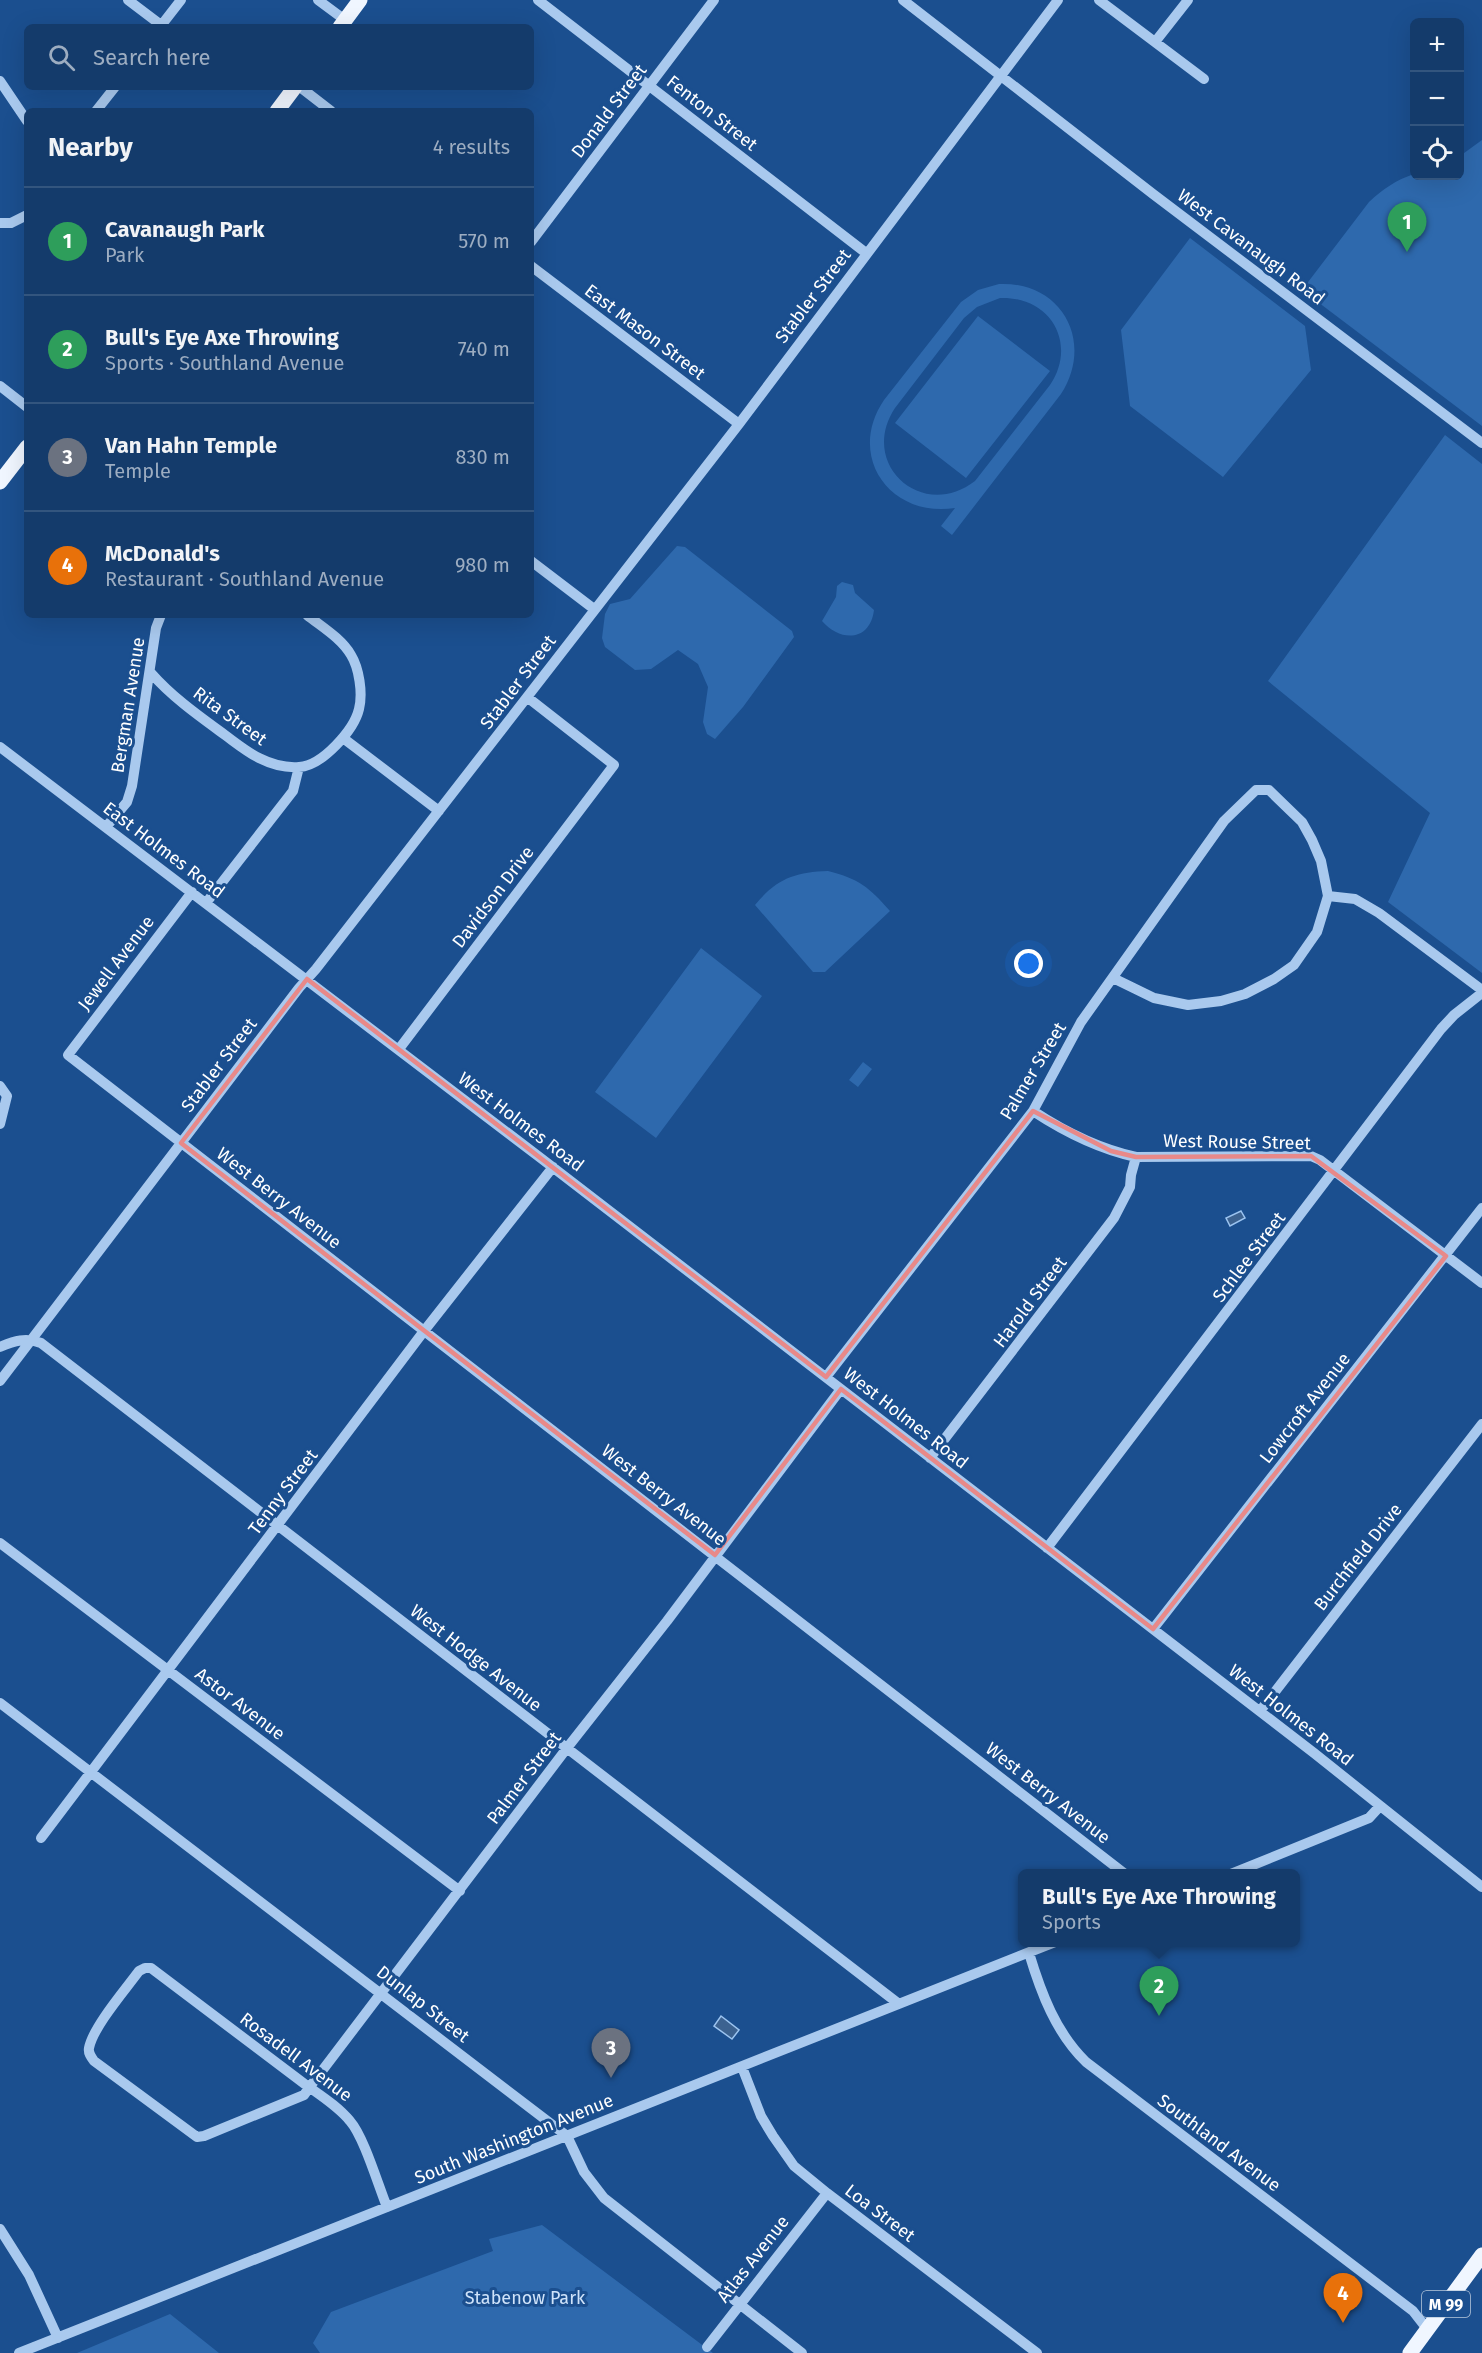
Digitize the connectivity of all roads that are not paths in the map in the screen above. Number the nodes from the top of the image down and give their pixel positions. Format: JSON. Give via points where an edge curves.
{"nodes":[{"id":1,"x":128,"y":0,"type":"edge"},
{"id":2,"x":181,"y":0,"type":"edge"},
{"id":3,"x":318,"y":0,"type":"edge"},
{"id":4,"x":360,"y":0,"type":"edge"},
{"id":5,"x":538,"y":0,"type":"edge"},
{"id":6,"x":714,"y":0,"type":"edge"},
{"id":7,"x":903,"y":0,"type":"edge"},
{"id":8,"x":1058,"y":0,"type":"edge"},
{"id":9,"x":1100,"y":0,"type":"edge"},
{"id":10,"x":1188,"y":0,"type":"edge"},
{"id":11,"x":158,"y":24,"type":"edge"},
{"id":12,"x":163,"y":24,"type":"edge"},
{"id":13,"x":342,"y":24,"type":"edge"},
{"id":14,"x":1155,"y":42,"type":"junction"},
{"id":15,"x":1000,"y":77,"type":"junction"},
{"id":16,"x":1204,"y":79,"type":"dead end"},
{"id":17,"x":0,"y":81,"type":"edge"},
{"id":18,"x":650,"y":85,"type":"junction"},
{"id":19,"x":113,"y":90,"type":"edge"},
{"id":20,"x":293,"y":90,"type":"edge"},
{"id":21,"x":304,"y":90,"type":"edge"},
{"id":22,"x":98,"y":108,"type":"edge"},
{"id":23,"x":279,"y":108,"type":"edge"},
{"id":24,"x":327,"y":108,"type":"edge"},
{"id":25,"x":24,"y":117,"type":"edge"},
{"id":26,"x":24,"y":216,"type":"edge"},
{"id":27,"x":0,"y":224,"type":"edge"},
{"id":28,"x":534,"y":238,"type":"edge"},
{"id":29,"x":866,"y":253,"type":"junction"},
{"id":30,"x":534,"y":268,"type":"edge"},
{"id":31,"x":0,"y":386,"type":"edge"},
{"id":32,"x":24,"y":405,"type":"edge"},
{"id":33,"x":739,"y":424,"type":"junction"},
{"id":34,"x":1482,"y":443,"type":"edge"},
{"id":35,"x":24,"y":451,"type":"edge"},
{"id":36,"x":0,"y":482,"type":"edge"},
{"id":37,"x":534,"y":563,"type":"edge"},
{"id":38,"x":594,"y":609,"type":"junction"},
{"id":39,"x":160,"y":618,"type":"edge"},
{"id":40,"x":311,"y":618,"type":"edge"},
{"id":41,"x":151,"y":673,"type":"junction"},
{"id":42,"x":527,"y":697,"type":"junction"},
{"id":43,"x":343,"y":738,"type":"junction"},
{"id":44,"x":0,"y":747,"type":"edge"},
{"id":45,"x":299,"y":767,"type":"junction"},
{"id":46,"x":439,"y":811,"type":"junction"},
{"id":47,"x":106,"y":827,"type":"junction"},
{"id":48,"x":192,"y":892,"type":"junction"},
{"id":49,"x":1329,"y":896,"type":"junction"},
{"id":50,"x":206,"y":903,"type":"junction"},
{"id":51,"x":1113,"y":978,"type":"junction"},
{"id":52,"x":307,"y":979,"type":"junction"},
{"id":53,"x":1482,"y":992,"type":"edge"},
{"id":54,"x":399,"y":1049,"type":"junction"},
{"id":55,"x":68,"y":1055,"type":"joint"},
{"id":56,"x":0,"y":1086,"type":"edge"},
{"id":57,"x":1033,"y":1111,"type":"junction"},
{"id":58,"x":0,"y":1124,"type":"edge"},
{"id":59,"x":181,"y":1143,"type":"junction"},
{"id":60,"x":1136,"y":1156,"type":"junction"},
{"id":61,"x":553,"y":1167,"type":"junction"},
{"id":62,"x":1335,"y":1171,"type":"junction"},
{"id":63,"x":1482,"y":1208,"type":"edge"},
{"id":64,"x":1446,"y":1256,"type":"junction"},
{"id":65,"x":1482,"y":1283,"type":"edge"},
{"id":66,"x":424,"y":1331,"type":"junction"},
{"id":67,"x":32,"y":1339,"type":"junction"},
{"id":68,"x":0,"y":1347,"type":"edge"},
{"id":69,"x":826,"y":1377,"type":"junction"},
{"id":70,"x":0,"y":1381,"type":"edge"},
{"id":71,"x":840,"y":1389,"type":"junction"},
{"id":72,"x":1482,"y":1424,"type":"edge"},
{"id":73,"x":930,"y":1458,"type":"junction"},
{"id":74,"x":278,"y":1526,"type":"junction"},
{"id":75,"x":0,"y":1543,"type":"edge"},
{"id":76,"x":1047,"y":1548,"type":"junction"},
{"id":77,"x":715,"y":1555,"type":"junction"},
{"id":78,"x":1153,"y":1629,"type":"junction"},
{"id":79,"x":169,"y":1670,"type":"junction"},
{"id":80,"x":0,"y":1703,"type":"edge"},
{"id":81,"x":1260,"y":1711,"type":"junction"},
{"id":82,"x":567,"y":1748,"type":"junction"},
{"id":83,"x":91,"y":1772,"type":"junction"},
{"id":84,"x":1380,"y":1806,"type":"junction"},
{"id":85,"x":41,"y":1838,"type":"dead end"},
{"id":86,"x":1119,"y":1869,"type":"edge"},
{"id":87,"x":1243,"y":1869,"type":"edge"},
{"id":88,"x":1482,"y":1887,"type":"edge"},
{"id":89,"x":460,"y":1891,"type":"junction"},
{"id":90,"x":1043,"y":1947,"type":"edge"},
{"id":91,"x":1029,"y":1953,"type":"junction"},
{"id":92,"x":382,"y":1994,"type":"junction"},
{"id":93,"x":899,"y":2004,"type":"junction"},
{"id":94,"x":742,"y":2067,"type":"junction"},
{"id":95,"x":309,"y":2088,"type":"junction"},
{"id":96,"x":567,"y":2136,"type":"junction"},
{"id":97,"x":197,"y":2137,"type":"joint"},
{"id":98,"x":827,"y":2193,"type":"junction"},
{"id":99,"x":387,"y":2207,"type":"junction"},
{"id":100,"x":0,"y":2229,"type":"edge"},
{"id":101,"x":1482,"y":2255,"type":"edge"},
{"id":102,"x":738,"y":2304,"type":"junction"},
{"id":103,"x":1427,"y":2329,"type":"junction"},
{"id":104,"x":58,"y":2338,"type":"junction"},
{"id":105,"x":707,"y":2347,"type":"dead end"},
{"id":106,"x":19,"y":2353,"type":"edge"},
{"id":107,"x":802,"y":2353,"type":"edge"},
{"id":108,"x":1037,"y":2353,"type":"edge"},
{"id":109,"x":1410,"y":2353,"type":"edge"}],
"edges":[{"from":1,"to":11,"type":"street"},
{"from":2,"to":12,"type":"street"},
{"from":3,"to":13,"type":"street"},
{"from":4,"to":13,"type":"main road"},
{"from":5,"to":18,"type":"street","name":"Fenton Street"},
{"from":6,"to":18,"type":"street","name":"Donald Street"},
{"from":7,"to":15,"type":"street","name":"West Cavanaugh Road"},
{"from":8,"to":15,"type":"street","name":"Stabler Street"},
{"from":9,"to":14,"type":"street"},
{"from":10,"to":14,"type":"street"},
{"from":14,"to":16,"type":"street"},
{"from":15,"to":29,"type":"street","name":"Stabler Street"},
{"from":15,"to":34,"type":"street","name":"West Cavanaugh Road"},
{"from":17,"to":25,"type":"street"},
{"from":18,"to":28,"type":"street","name":"Donald Street"},
{"from":18,"to":29,"type":"street","name":"Fenton Street"},
{"from":19,"to":22,"type":"street"},
{"from":20,"to":23,"type":"main road"},
{"from":21,"to":24,"type":"street"},
{"from":26,"to":27,"type":"street"},
{"from":29,"to":33,"type":"street","name":"Stabler Street"},
{"from":30,"to":33,"type":"street","name":"East Mason Street"},
{"from":31,"to":32,"type":"street"},
{"from":33,"to":38,"type":"street","name":"Stabler Street"},
{"from":35,"to":36,"type":"main road"},
{"from":37,"to":38,"type":"street"},
{"from":38,"to":42,"type":"street","name":"Stabler Street"},
{"from":39,"to":41,"type":"street","name":"Bergman Avenue"},
{"from":40,"to":43,"type":"street","via":[[341,641],[352,656],[359,680],[359,709]]},
{"from":41,"to":45,"type":"street","name":"Rita Street","via":[[191,710],[258,758]]},
{"from":41,"to":47,"type":"street","name":"Bergman Avenue","via":[[132,786],[127,802]]},
{"from":42,"to":46,"type":"street","name":"Stabler Street"},
{"from":42,"to":54,"type":"street","name":"Davidson Drive","via":[[614,765]]},
{"from":43,"to":45,"type":"street","via":[[325,755]]},
{"from":43,"to":46,"type":"street"},
{"from":44,"to":47,"type":"street","name":"East Holmes Road"},
{"from":45,"to":50,"type":"street","via":[[292,791]]},
{"from":46,"to":52,"type":"street","name":"Stabler Street"},
{"from":47,"to":48,"type":"street","name":"East Holmes Road"},
{"from":48,"to":50,"type":"street","name":"East Holmes Road"},
{"from":48,"to":55,"type":"street","name":"Jewell Avenue"},
{"from":49,"to":51,"type":"street","via":[[1317,932],[1294,964],[1245,994],[1188,1005],[1154,998]]},
{"from":49,"to":51,"type":"street","name":"Palmer Street","via":[[1321,861],[1302,822],[1269,790],[1256,790],[1224,821]]},
{"from":49,"to":53,"type":"street","via":[[1355,899],[1379,913]]},
{"from":50,"to":52,"type":"street","name":"East Holmes Road"},
{"from":51,"to":57,"type":"street","name":"Palmer Street","via":[[1081,1022]]},
{"from":52,"to":54,"type":"street","name":"West Holmes Road"},
{"from":52,"to":59,"type":"street","name":"Stabler Street"},
{"from":53,"to":62,"type":"street","name":"Schlee Street","via":[[1441,1029]]},
{"from":54,"to":61,"type":"street","name":"West Holmes Road"},
{"from":55,"to":59,"type":"street","name":"West Berry Avenue"},
{"from":56,"to":58,"type":"street","via":[[7,1096]]},
{"from":57,"to":60,"type":"street","name":"West Rouse Street","via":[[1059,1128],[1111,1151]]},
{"from":57,"to":69,"type":"street","name":"Palmer Street"},
{"from":59,"to":66,"type":"street","name":"West Berry Avenue"},
{"from":59,"to":67,"type":"street","name":"Stabler Street"},
{"from":60,"to":62,"type":"street","name":"West Rouse Street","via":[[1311,1156]]},
{"from":60,"to":73,"type":"street","name":"Harold Street","via":[[1130,1187],[1114,1218]]},
{"from":61,"to":66,"type":"street","name":"Tenny Street"},
{"from":61,"to":69,"type":"street","name":"West Holmes Road"},
{"from":62,"to":64,"type":"street","name":"West Rouse Street"},
{"from":62,"to":76,"type":"street","name":"Schlee Street"},
{"from":63,"to":64,"type":"street","name":"Lowcroft Avenue"},
{"from":64,"to":65,"type":"street","name":"West Rouse Street"},
{"from":64,"to":78,"type":"street","name":"Lowcroft Avenue"},
{"from":66,"to":74,"type":"street","name":"Tenny Street"},
{"from":66,"to":77,"type":"street","name":"West Berry Avenue"},
{"from":67,"to":68,"type":"street"},
{"from":67,"to":70,"type":"street","name":"Stabler Street"},
{"from":67,"to":74,"type":"street","name":"West Hodge Avenue"},
{"from":69,"to":71,"type":"street","name":"West Holmes Road"},
{"from":71,"to":73,"type":"street","name":"West Holmes Road"},
{"from":71,"to":77,"type":"street","name":"Palmer Street"},
{"from":72,"to":81,"type":"street","name":"Burchfield Drive"},
{"from":73,"to":76,"type":"street","name":"West Holmes Road"},
{"from":74,"to":79,"type":"street","name":"Tenny Street"},
{"from":74,"to":82,"type":"street","name":"West Hodge Avenue"},
{"from":75,"to":79,"type":"street","name":"Astor Avenue"},
{"from":76,"to":78,"type":"street","name":"West Holmes Road"},
{"from":77,"to":82,"type":"street","name":"Palmer Street"},
{"from":77,"to":86,"type":"street","name":"West Berry Avenue"},
{"from":78,"to":81,"type":"street","name":"West Holmes Road"},
{"from":79,"to":83,"type":"street","name":"Tenny Street"},
{"from":79,"to":89,"type":"street","name":"Astor Avenue"},
{"from":80,"to":83,"type":"street","name":"Dunlap Street"},
{"from":81,"to":84,"type":"street","name":"West Holmes Road"},
{"from":82,"to":89,"type":"street","name":"Palmer Street"},
{"from":82,"to":93,"type":"street","name":"West Hodge Avenue"},
{"from":83,"to":85,"type":"street","name":"Tenny Street"},
{"from":83,"to":92,"type":"street","name":"Dunlap Street"},
{"from":84,"to":87,"type":"street","via":[[1369,1818]]},
{"from":84,"to":88,"type":"street","name":"West Holmes Road"},
{"from":89,"to":92,"type":"street","name":"Palmer Street"},
{"from":90,"to":91,"type":"street","name":"South Washington Avenue"},
{"from":91,"to":93,"type":"street","name":"South Washington Avenue"},
{"from":91,"to":103,"type":"street","name":"Southland Avenue","via":[[1059,2029],[1086,2062],[1413,2311]]},
{"from":92,"to":95,"type":"street","name":"Palmer Street"},
{"from":92,"to":96,"type":"street","name":"Dunlap Street"},
{"from":93,"to":94,"type":"street","name":"South Washington Avenue"},
{"from":94,"to":96,"type":"street","name":"South Washington Avenue"},
{"from":94,"to":98,"type":"street","name":"Loa Street","via":[[773,2136],[794,2166]]},
{"from":95,"to":97,"type":"street","name":"Palmer Street","via":[[298,2098]]},
{"from":95,"to":97,"type":"street","name":"Rosadell Avenue","via":[[152,1968],[145,1968],[99,2025],[90,2055]]},
{"from":95,"to":99,"type":"street","name":"Rosadell Avenue","via":[[343,2113],[356,2130]]},
{"from":96,"to":99,"type":"street","name":"South Washington Avenue"},
{"from":96,"to":102,"type":"street","name":"Dunlap Street","via":[[584,2172],[604,2198]]},
{"from":98,"to":102,"type":"street","name":"Atlas Avenue"},
{"from":98,"to":108,"type":"street","name":"Loa Street"},
{"from":99,"to":104,"type":"street","name":"South Washington Avenue"},
{"from":100,"to":104,"type":"street","via":[[29,2275]]},
{"from":101,"to":103,"type":"main road","number":"M 99"},
{"from":102,"to":105,"type":"street","name":"Atlas Avenue"},
{"from":102,"to":107,"type":"street","name":"Dunlap Street"},
{"from":103,"to":109,"type":"main road","number":"M 99"},
{"from":104,"to":106,"type":"street","name":"South Washington Avenue"}]}
